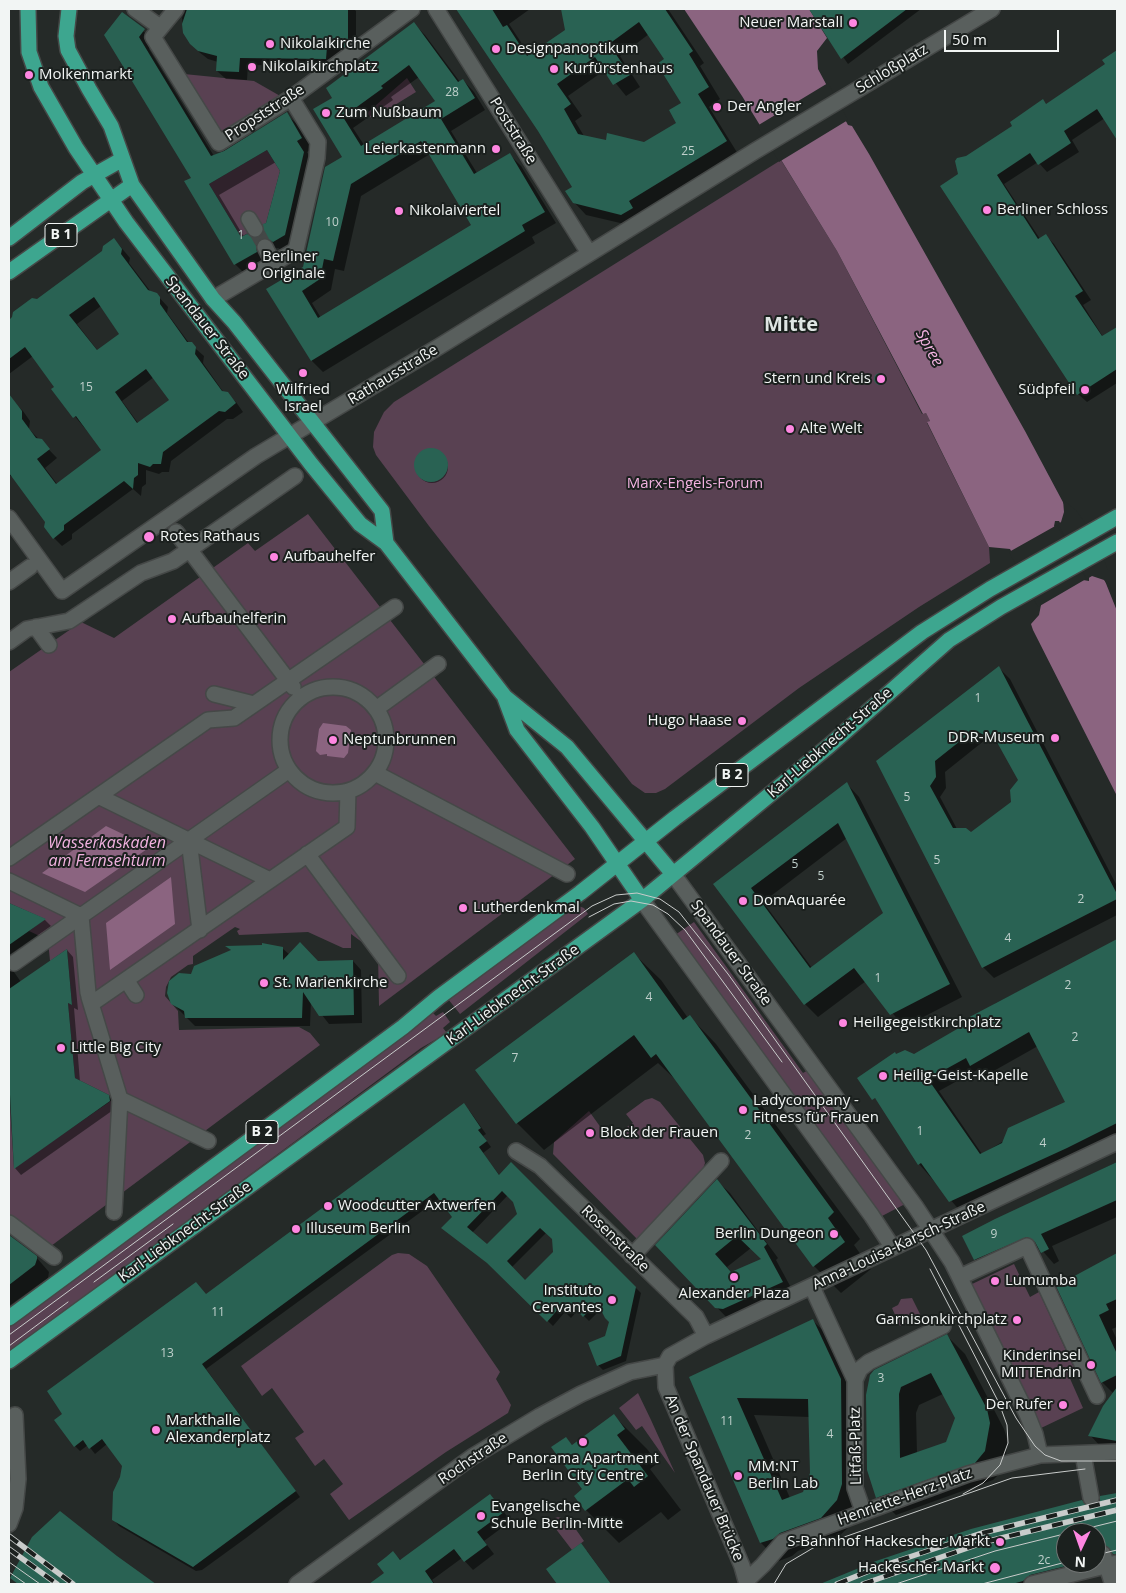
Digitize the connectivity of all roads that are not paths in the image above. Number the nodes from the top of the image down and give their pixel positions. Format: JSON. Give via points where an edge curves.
{"nodes":[{"id":1,"x":28,"y":9,"type":"edge"},
{"id":2,"x":69,"y":9,"type":"edge"},
{"id":3,"x":135,"y":9,"type":"edge"},
{"id":4,"x":176,"y":9,"type":"edge"},
{"id":5,"x":412,"y":9,"type":"edge"},
{"id":6,"x":436,"y":9,"type":"edge"},
{"id":7,"x":992,"y":9,"type":"edge"},
{"id":8,"x":157,"y":32,"type":"junction"},
{"id":9,"x":291,"y":98,"type":"junction"},
{"id":10,"x":762,"y":147,"type":"joint"},
{"id":11,"x":121,"y":160,"type":"junction"},
{"id":12,"x":94,"y":174,"type":"junction"},
{"id":13,"x":132,"y":185,"type":"junction"},
{"id":14,"x":111,"y":199,"type":"junction"},
{"id":15,"x":9,"y":238,"type":"edge"},
{"id":16,"x":264,"y":247,"type":"tunnel mouth"},
{"id":17,"x":589,"y":253,"type":"junction"},
{"id":18,"x":273,"y":263,"type":"junction"},
{"id":19,"x":9,"y":272,"type":"edge"},
{"id":20,"x":213,"y":299,"type":"junction"},
{"id":21,"x":312,"y":423,"type":"junction"},
{"id":22,"x":289,"y":436,"type":"junction"},
{"id":23,"x":295,"y":476,"type":"dead end"},
{"id":24,"x":1117,"y":517,"type":"edge"},
{"id":25,"x":9,"y":518,"type":"edge"},
{"id":26,"x":176,"y":532,"type":"dead end"},
{"id":27,"x":386,"y":543,"type":"junction"},
{"id":28,"x":1113,"y":544,"type":"edge"},
{"id":29,"x":189,"y":550,"type":"junction"},
{"id":30,"x":35,"y":563,"type":"junction"},
{"id":31,"x":9,"y":582,"type":"edge"},
{"id":32,"x":395,"y":607,"type":"dead end"},
{"id":33,"x":36,"y":627,"type":"junction"},
{"id":34,"x":9,"y":642,"type":"edge"},
{"id":35,"x":49,"y":645,"type":"dead end"},
{"id":36,"x":438,"y":664,"type":"dead end"},
{"id":37,"x":288,"y":680,"type":"junction"},
{"id":38,"x":214,"y":694,"type":"dead end"},
{"id":39,"x":505,"y":697,"type":"junction"},
{"id":40,"x":302,"y":698,"type":"junction"},
{"id":41,"x":254,"y":704,"type":"junction"},
{"id":42,"x":376,"y":709,"type":"junction"},
{"id":43,"x":290,"y":770,"type":"junction"},
{"id":44,"x":375,"y":773,"type":"junction"},
{"id":45,"x":348,"y":791,"type":"junction"},
{"id":46,"x":98,"y":796,"type":"junction"},
{"id":47,"x":189,"y":840,"type":"junction"},
{"id":48,"x":646,"y":840,"type":"junction"},
{"id":49,"x":307,"y":854,"type":"junction"},
{"id":50,"x":9,"y":858,"type":"edge"},
{"id":51,"x":618,"y":863,"type":"junction"},
{"id":52,"x":567,"y":874,"type":"dead end"},
{"id":53,"x":673,"y":874,"type":"junction"},
{"id":54,"x":270,"y":880,"type":"junction"},
{"id":55,"x":9,"y":881,"type":"edge"},
{"id":56,"x":642,"y":900,"type":"junction"},
{"id":57,"x":81,"y":916,"type":"junction"},
{"id":58,"x":200,"y":930,"type":"junction"},
{"id":59,"x":14,"y":963,"type":"dead end"},
{"id":60,"x":398,"y":976,"type":"dead end"},
{"id":61,"x":126,"y":981,"type":"junction"},
{"id":62,"x":136,"y":995,"type":"dead end"},
{"id":63,"x":89,"y":998,"type":"junction"},
{"id":64,"x":120,"y":1099,"type":"junction"},
{"id":65,"x":208,"y":1141,"type":"dead end"},
{"id":66,"x":1117,"y":1142,"type":"edge"},
{"id":67,"x":516,"y":1151,"type":"dead end"},
{"id":68,"x":721,"y":1161,"type":"dead end"},
{"id":69,"x":114,"y":1212,"type":"dead end"},
{"id":70,"x":9,"y":1223,"type":"edge"},
{"id":71,"x":932,"y":1230,"type":"junction"},
{"id":72,"x":892,"y":1248,"type":"junction"},
{"id":73,"x":632,"y":1256,"type":"junction"},
{"id":74,"x":54,"y":1257,"type":"dead end"},
{"id":75,"x":960,"y":1278,"type":"junction"},
{"id":76,"x":812,"y":1287,"type":"junction"},
{"id":77,"x":9,"y":1318,"type":"edge"},
{"id":78,"x":943,"y":1326,"type":"dead end"},
{"id":79,"x":706,"y":1336,"type":"junction"},
{"id":80,"x":9,"y":1361,"type":"edge"},
{"id":81,"x":665,"y":1365,"type":"junction"},
{"id":82,"x":855,"y":1380,"type":"junction"},
{"id":83,"x":1097,"y":1396,"type":"dead end"},
{"id":84,"x":15,"y":1415,"type":"dead end"},
{"id":85,"x":1117,"y":1452,"type":"edge"},
{"id":86,"x":1083,"y":1454,"type":"junction"},
{"id":87,"x":1040,"y":1455,"type":"junction"},
{"id":88,"x":1092,"y":1498,"type":"dead end"},
{"id":89,"x":863,"y":1512,"type":"junction"},
{"id":90,"x":9,"y":1524,"type":"edge"},
{"id":91,"x":1109,"y":1561,"type":"edge"},
{"id":92,"x":747,"y":1582,"type":"edge"},
{"id":93,"x":1112,"y":1582,"type":"dead end"},
{"id":94,"x":297,"y":1584,"type":"edge"},
{"id":95,"x":1032,"y":1584,"type":"edge"}],
"edges":[{"from":1,"to":12,"type":"main road","name":"Spandauer Straße","via":[[29,52],[33,67],[47,99]]},
{"from":2,"to":11,"type":"main road","name":"Spandauer Straße","via":[[68,50],[112,126]]},
{"from":3,"to":8,"type":"street"},
{"from":4,"to":8,"type":"street"},
{"from":5,"to":9,"type":"street","name":"Propststraße"},
{"from":6,"to":17,"type":"street","name":"Poststraße"},
{"from":7,"to":10,"type":"street","name":"Schloßplatz"},
{"from":8,"to":9,"type":"street","name":"Propststraße","via":[[219,143]]},
{"from":9,"to":18,"type":"street","via":[[318,142],[317,158],[296,250]]},
{"from":10,"to":17,"type":"street","name":"Rathausstraße"},
{"from":11,"to":12,"type":"main road"},
{"from":11,"to":13,"type":"main road","name":"Spandauer Straße"},
{"from":12,"to":14,"type":"main road","name":"Spandauer Straße"},
{"from":12,"to":15,"type":"main road","number":"B 1"},
{"from":13,"to":14,"type":"main road","number":"B 1"},
{"from":13,"to":20,"type":"main road","name":"Spandauer Straße"},
{"from":14,"to":19,"type":"main road","number":"B 1"},
{"from":14,"to":22,"type":"main road","name":"Spandauer Straße"},
{"from":16,"to":18,"type":"street"},
{"from":17,"to":21,"type":"street","name":"Rathausstraße"},
{"from":18,"to":20,"type":"street"},
{"from":20,"to":21,"type":"main road","name":"Spandauer Straße"},
{"from":21,"to":22,"type":"street","name":"Rathausstraße"},
{"from":21,"to":27,"type":"main road","name":"Spandauer Straße","via":[[382,512]]},
{"from":22,"to":27,"type":"main road","name":"Spandauer Straße","via":[[360,524]]},
{"from":22,"to":30,"type":"street","name":"Rathausstraße","via":[[62,591]]},
{"from":23,"to":29,"type":"street"},
{"from":24,"to":48,"type":"main road","name":"Karl-Liebknecht-Straße","number":"B 2","via":[[922,632]]},
{"from":25,"to":30,"type":"street"},
{"from":26,"to":29,"type":"street"},
{"from":27,"to":39,"type":"main road","name":"Spandauer Straße"},
{"from":28,"to":53,"type":"main road","name":"Karl-Liebknecht-Straße","number":"B 2","via":[[1001,607],[937,649],[830,745]]},
{"from":29,"to":33,"type":"street","via":[[173,561],[141,573],[69,622]]},
{"from":29,"to":37,"type":"street"},
{"from":30,"to":31,"type":"street"},
{"from":32,"to":37,"type":"street"},
{"from":33,"to":34,"type":"street","via":[[27,629]]},
{"from":33,"to":35,"type":"street"},
{"from":36,"to":42,"type":"street"},
{"from":37,"to":40,"type":"street"},
{"from":37,"to":41,"type":"street"},
{"from":38,"to":41,"type":"street"},
{"from":39,"to":48,"type":"main road","name":"Spandauer Straße","via":[[567,747]]},
{"from":39,"to":51,"type":"main road","name":"Spandauer Straße","via":[[517,730]]},
{"from":40,"to":42,"type":"street","via":[[321,689],[341,688],[361,695]]},
{"from":40,"to":43,"type":"street","via":[[292,707],[281,731],[282,751]]},
{"from":41,"to":46,"type":"street","via":[[234,718],[208,720]]},
{"from":42,"to":44,"type":"street","via":[[383,721],[386,748]]},
{"from":43,"to":45,"type":"street","via":[[298,780],[322,792]]},
{"from":43,"to":47,"type":"street"},
{"from":44,"to":45,"type":"street"},
{"from":44,"to":52,"type":"street"},
{"from":45,"to":49,"type":"street","via":[[347,827]]},
{"from":46,"to":47,"type":"street"},
{"from":46,"to":50,"type":"street","via":[[42,828]]},
{"from":47,"to":54,"type":"street"},
{"from":47,"to":57,"type":"street"},
{"from":47,"to":58,"type":"street"},
{"from":48,"to":51,"type":"main road","name":"Karl-Liebknecht-Straße","number":"B 2"},
{"from":48,"to":53,"type":"main road","name":"Spandauer Straße"},
{"from":49,"to":54,"type":"street"},
{"from":49,"to":60,"type":"street"},
{"from":51,"to":56,"type":"main road","name":"Spandauer Straße"},
{"from":51,"to":77,"type":"main road","name":"Karl-Liebknecht-Straße","number":"B 2","via":[[403,1027]]},
{"from":53,"to":56,"type":"main road","name":"Karl-Liebknecht-Straße","number":"B 2"},
{"from":53,"to":71,"type":"street","name":"Spandauer Straße"},
{"from":54,"to":58,"type":"street"},
{"from":55,"to":57,"type":"street"},
{"from":56,"to":72,"type":"street","name":"Spandauer Straße","via":[[867,1208]]},
{"from":56,"to":80,"type":"main road","name":"Karl-Liebknecht-Straße","number":"B 2"},
{"from":57,"to":59,"type":"street"},
{"from":57,"to":63,"type":"street"},
{"from":58,"to":61,"type":"street"},
{"from":61,"to":62,"type":"street"},
{"from":61,"to":63,"type":"street"},
{"from":63,"to":64,"type":"street"},
{"from":64,"to":65,"type":"street"},
{"from":64,"to":69,"type":"street"},
{"from":66,"to":71,"type":"street","name":"Anna-Louisa-Karsch-Straße"},
{"from":67,"to":73,"type":"street","name":"Rosenstraße","via":[[540,1166]]},
{"from":68,"to":73,"type":"street"},
{"from":70,"to":74,"type":"street"},
{"from":71,"to":72,"type":"street","name":"Anna-Louisa-Karsch-Straße"},
{"from":71,"to":75,"type":"street"},
{"from":72,"to":76,"type":"street","name":"Anna-Louisa-Karsch-Straße"},
{"from":73,"to":79,"type":"street","name":"Rosenstraße","via":[[696,1317]]},
{"from":75,"to":83,"type":"street","via":[[1027,1246]]},
{"from":75,"to":87,"type":"street","via":[[1027,1414]]},
{"from":76,"to":79,"type":"street","name":"Anna-Louisa-Karsch-Straße"},
{"from":76,"to":82,"type":"street","name":"Litfaß-Platz"},
{"from":78,"to":82,"type":"street","via":[[869,1362],[860,1369]]},
{"from":79,"to":81,"type":"street","name":"Anna-Louisa-Karsch-Straße","via":[[670,1356]]},
{"from":81,"to":92,"type":"street","name":"An der Spandauer Brücke","via":[[666,1387]]},
{"from":81,"to":94,"type":"street","name":"Rochstraße","via":[[630,1372],[540,1416],[472,1457]]},
{"from":82,"to":89,"type":"street","name":"Litfaß-Platz","via":[[855,1488]]},
{"from":84,"to":90,"type":"street","via":[[18,1479],[15,1508]]},
{"from":85,"to":86,"type":"street","name":"Henriette-Herz-Platz"},
{"from":86,"to":87,"type":"street","name":"Henriette-Herz-Platz"},
{"from":86,"to":88,"type":"street"},
{"from":87,"to":89,"type":"street","name":"Henriette-Herz-Platz","via":[[974,1472]]},
{"from":89,"to":92,"type":"street","name":"Henriette-Herz-Platz","via":[[783,1542]]},
{"from":91,"to":93,"type":"street"},
{"from":91,"to":95,"type":"street"}]}
